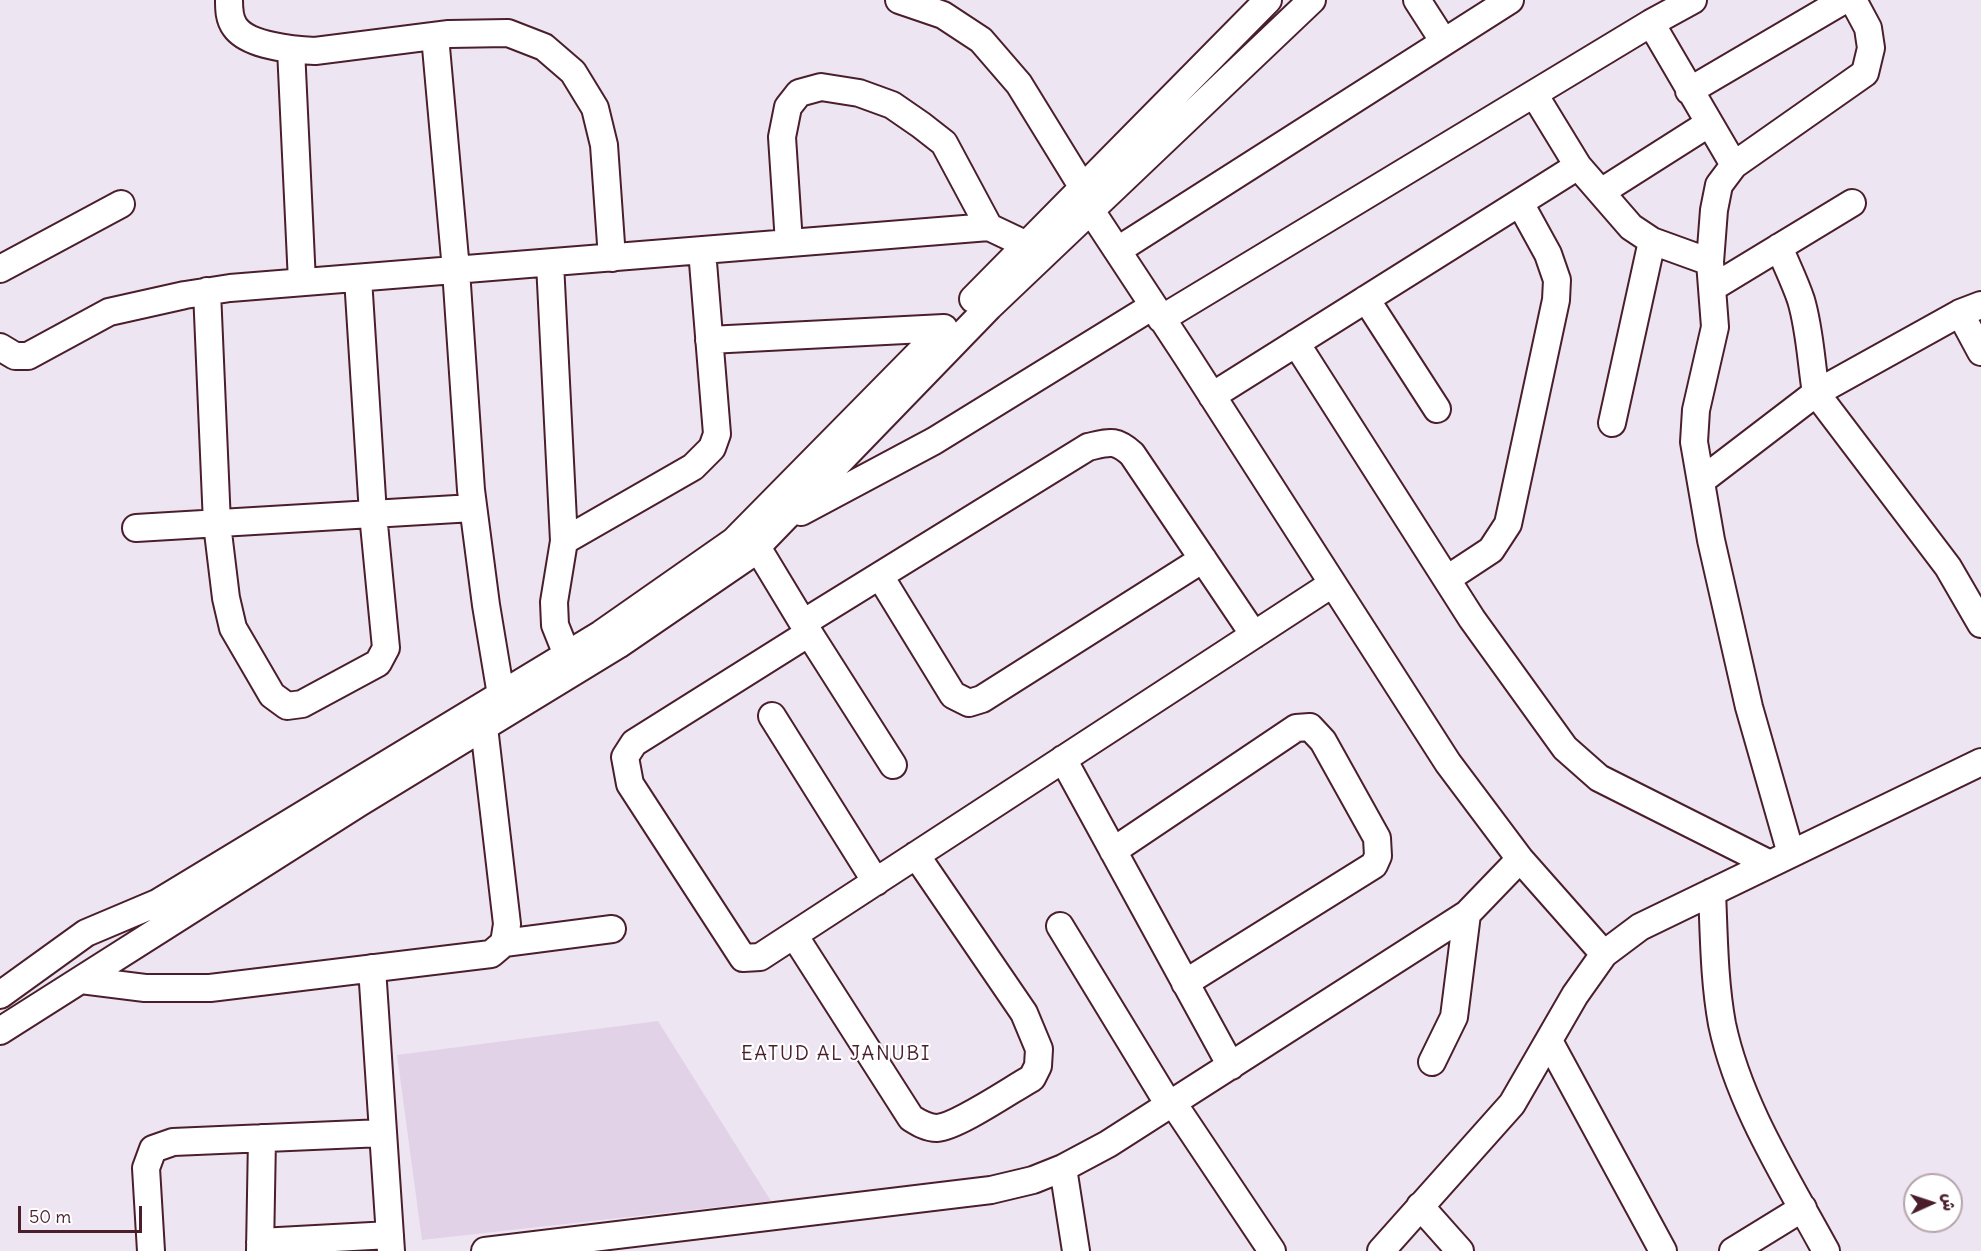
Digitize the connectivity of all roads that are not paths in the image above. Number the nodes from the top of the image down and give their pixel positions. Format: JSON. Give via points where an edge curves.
{"nodes":[{"id":1,"x":229,"y":0,"type":"edge"},
{"id":2,"x":899,"y":0,"type":"edge"},
{"id":3,"x":1268,"y":0,"type":"edge"},
{"id":4,"x":1312,"y":0,"type":"edge"},
{"id":5,"x":1417,"y":0,"type":"edge"},
{"id":6,"x":1510,"y":0,"type":"edge"},
{"id":7,"x":1693,"y":0,"type":"edge"},
{"id":8,"x":1844,"y":0,"type":"edge"},
{"id":9,"x":1853,"y":0,"type":"edge"},
{"id":10,"x":1652,"y":23,"type":"junction"},
{"id":11,"x":435,"y":36,"type":"junction"},
{"id":12,"x":1444,"y":42,"type":"junction"},
{"id":13,"x":291,"y":49,"type":"junction"},
{"id":14,"x":1689,"y":91,"type":"junction"},
{"id":15,"x":1534,"y":94,"type":"junction"},
{"id":16,"x":1708,"y":124,"type":"junction"},
{"id":17,"x":1734,"y":165,"type":"junction"},
{"id":18,"x":1578,"y":166,"type":"junction"},
{"id":19,"x":1601,"y":192,"type":"junction"},
{"id":20,"x":1084,"y":196,"type":"junction"},
{"id":21,"x":1520,"y":203,"type":"junction"},
{"id":22,"x":1852,"y":203,"type":"dead end"},
{"id":23,"x":121,"y":204,"type":"dead end"},
{"id":24,"x":989,"y":227,"type":"junction"},
{"id":25,"x":1652,"y":241,"type":"junction"},
{"id":26,"x":789,"y":243,"type":"junction"},
{"id":27,"x":1027,"y":245,"type":"junction"},
{"id":28,"x":1779,"y":247,"type":"junction"},
{"id":29,"x":702,"y":250,"type":"junction"},
{"id":30,"x":1118,"y":250,"type":"junction"},
{"id":31,"x":612,"y":258,"type":"junction"},
{"id":32,"x":550,"y":262,"type":"junction"},
{"id":33,"x":1710,"y":262,"type":"junction"},
{"id":34,"x":0,"y":268,"type":"edge"},
{"id":35,"x":456,"y":270,"type":"junction"},
{"id":36,"x":358,"y":278,"type":"junction"},
{"id":37,"x":302,"y":282,"type":"junction"},
{"id":38,"x":1712,"y":288,"type":"junction"},
{"id":39,"x":207,"y":291,"type":"junction"},
{"id":40,"x":1366,"y":299,"type":"junction"},
{"id":41,"x":1970,"y":309,"type":"edge"},
{"id":42,"x":1157,"y":312,"type":"junction"},
{"id":43,"x":944,"y":328,"type":"junction"},
{"id":44,"x":709,"y":340,"type":"junction"},
{"id":45,"x":1296,"y":343,"type":"junction"},
{"id":46,"x":0,"y":348,"type":"edge"},
{"id":47,"x":1981,"y":352,"type":"edge"},
{"id":48,"x":1816,"y":393,"type":"junction"},
{"id":49,"x":1212,"y":396,"type":"junction"},
{"id":50,"x":1437,"y":410,"type":"dead end"},
{"id":51,"x":1612,"y":423,"type":"dead end"},
{"id":52,"x":1701,"y":482,"type":"junction"},
{"id":53,"x":473,"y":508,"type":"junction"},
{"id":54,"x":373,"y":514,"type":"junction"},
{"id":55,"x":780,"y":523,"type":"junction"},
{"id":56,"x":217,"y":524,"type":"junction"},
{"id":57,"x":136,"y":528,"type":"dead end"},
{"id":58,"x":564,"y":541,"type":"junction"},
{"id":59,"x":757,"y":547,"type":"junction"},
{"id":60,"x":1203,"y":559,"type":"junction"},
{"id":61,"x":880,"y":576,"type":"junction"},
{"id":62,"x":1447,"y":579,"type":"junction"},
{"id":63,"x":1332,"y":584,"type":"junction"},
{"id":64,"x":1981,"y":624,"type":"edge"},
{"id":65,"x":806,"y":628,"type":"junction"},
{"id":66,"x":1254,"y":635,"type":"junction"},
{"id":67,"x":567,"y":655,"type":"junction"},
{"id":68,"x":501,"y":695,"type":"junction"},
{"id":69,"x":772,"y":716,"type":"dead end"},
{"id":70,"x":484,"y":727,"type":"junction"},
{"id":71,"x":1063,"y":759,"type":"junction"},
{"id":72,"x":1981,"y":762,"type":"edge"},
{"id":73,"x":893,"y":765,"type":"dead end"},
{"id":74,"x":1113,"y":851,"type":"junction"},
{"id":75,"x":916,"y":855,"type":"junction"},
{"id":76,"x":1520,"y":859,"type":"junction"},
{"id":77,"x":1780,"y":859,"type":"junction"},
{"id":78,"x":876,"y":882,"type":"junction"},
{"id":79,"x":1712,"y":892,"type":"junction"},
{"id":80,"x":1467,"y":914,"type":"junction"},
{"id":81,"x":1060,"y":926,"type":"dead end"},
{"id":82,"x":612,"y":929,"type":"dead end"},
{"id":83,"x":794,"y":935,"type":"junction"},
{"id":84,"x":504,"y":943,"type":"junction"},
{"id":85,"x":1604,"y":954,"type":"junction"},
{"id":86,"x":372,"y":968,"type":"junction"},
{"id":87,"x":81,"y":980,"type":"junction"},
{"id":88,"x":1185,"y":983,"type":"junction"},
{"id":89,"x":0,"y":995,"type":"edge"},
{"id":90,"x":0,"y":1031,"type":"edge"},
{"id":91,"x":1549,"y":1041,"type":"junction"},
{"id":92,"x":1432,"y":1062,"type":"dead end"},
{"id":93,"x":1231,"y":1066,"type":"junction"},
{"id":94,"x":1171,"y":1104,"type":"junction"},
{"id":95,"x":383,"y":1133,"type":"junction"},
{"id":96,"x":262,"y":1138,"type":"junction"},
{"id":97,"x":1063,"y":1168,"type":"junction"},
{"id":98,"x":1420,"y":1206,"type":"junction"},
{"id":99,"x":1803,"y":1208,"type":"junction"},
{"id":100,"x":391,"y":1243,"type":"edge"},
{"id":101,"x":260,"y":1247,"type":"edge"},
{"id":102,"x":545,"y":1247,"type":"edge"},
{"id":103,"x":151,"y":1251,"type":"edge"},
{"id":104,"x":485,"y":1251,"type":"edge"},
{"id":105,"x":1076,"y":1251,"type":"edge"},
{"id":106,"x":1272,"y":1251,"type":"edge"},
{"id":107,"x":1381,"y":1251,"type":"edge"},
{"id":108,"x":1460,"y":1251,"type":"edge"},
{"id":109,"x":1663,"y":1251,"type":"edge"},
{"id":110,"x":1733,"y":1251,"type":"edge"},
{"id":111,"x":1826,"y":1251,"type":"edge"}],
"edges":[{"from":1,"to":13,"type":"street","via":[[236,29],[261,43]]},
{"from":2,"to":20,"type":"street","via":[[943,15],[981,40],[1019,84]]},
{"from":3,"to":20,"type":"street"},
{"from":4,"to":20,"type":"street"},
{"from":5,"to":12,"type":"street"},
{"from":6,"to":12,"type":"street"},
{"from":7,"to":10,"type":"street"},
{"from":8,"to":14,"type":"street"},
{"from":9,"to":17,"type":"street","via":[[1868,28],[1871,48],[1865,73]]},
{"from":10,"to":14,"type":"street"},
{"from":10,"to":15,"type":"street"},
{"from":11,"to":13,"type":"street","via":[[315,51]]},
{"from":11,"to":31,"type":"street","via":[[508,33],[544,47],[573,72],[594,108],[604,145]]},
{"from":11,"to":35,"type":"street"},
{"from":12,"to":30,"type":"street"},
{"from":13,"to":37,"type":"street"},
{"from":14,"to":16,"type":"street"},
{"from":15,"to":18,"type":"street"},
{"from":15,"to":42,"type":"street"},
{"from":16,"to":17,"type":"street"},
{"from":16,"to":19,"type":"street"},
{"from":17,"to":33,"type":"street","via":[[1719,185]]},
{"from":18,"to":19,"type":"street"},
{"from":18,"to":21,"type":"street"},
{"from":19,"to":25,"type":"street","via":[[1631,227]]},
{"from":20,"to":27,"type":"street"},
{"from":20,"to":30,"type":"street"},
{"from":20,"to":55,"type":"street","via":[[989,307]]},
{"from":21,"to":40,"type":"street"},
{"from":21,"to":62,"type":"street","via":[[1548,254],[1557,280],[1556,300],[1509,524],[1491,550]]},
{"from":22,"to":28,"type":"street"},
{"from":23,"to":34,"type":"street"},
{"from":24,"to":26,"type":"street"},
{"from":24,"to":26,"type":"street","via":[[944,143],[892,105],[859,93],[821,87],[799,93],[788,107],[782,137]]},
{"from":24,"to":27,"type":"street"},
{"from":25,"to":33,"type":"street"},
{"from":25,"to":51,"type":"street"},
{"from":26,"to":29,"type":"street"},
{"from":27,"to":43,"type":"street"},
{"from":28,"to":38,"type":"street"},
{"from":28,"to":48,"type":"street","via":[[1800,299]]},
{"from":29,"to":31,"type":"street"},
{"from":29,"to":44,"type":"street"},
{"from":30,"to":42,"type":"street"},
{"from":31,"to":32,"type":"street"},
{"from":32,"to":35,"type":"street"},
{"from":32,"to":58,"type":"street"},
{"from":33,"to":38,"type":"street"},
{"from":35,"to":36,"type":"street"},
{"from":35,"to":53,"type":"street"},
{"from":36,"to":37,"type":"street"},
{"from":36,"to":54,"type":"street"},
{"from":37,"to":39,"type":"street"},
{"from":38,"to":52,"type":"street","via":[[1714,327],[1696,410],[1694,442]]},
{"from":39,"to":46,"type":"street","via":[[109,312],[28,356],[15,356]]},
{"from":39,"to":56,"type":"street"},
{"from":40,"to":45,"type":"street"},
{"from":40,"to":50,"type":"street"},
{"from":41,"to":47,"type":"street"},
{"from":41,"to":48,"type":"street"},
{"from":42,"to":49,"type":"street"},
{"from":42,"to":55,"type":"street","via":[[934,441]]},
{"from":43,"to":44,"type":"street"},
{"from":43,"to":67,"type":"street","via":[[734,541]]},
{"from":44,"to":58,"type":"street","via":[[717,434],[712,448],[693,467]]},
{"from":45,"to":49,"type":"street"},
{"from":45,"to":62,"type":"street"},
{"from":48,"to":52,"type":"street"},
{"from":48,"to":64,"type":"street","via":[[1948,567]]},
{"from":49,"to":63,"type":"street"},
{"from":52,"to":77,"type":"street","via":[[1710,540]]},
{"from":53,"to":54,"type":"street"},
{"from":53,"to":68,"type":"street"},
{"from":54,"to":56,"type":"street"},
{"from":54,"to":56,"type":"street","via":[[386,648],[378,663],[302,704],[287,706],[272,695],[233,628]]},
{"from":55,"to":59,"type":"street"},
{"from":56,"to":57,"type":"street"},
{"from":58,"to":67,"type":"street","via":[[554,602],[555,625]]},
{"from":59,"to":65,"type":"street"},
{"from":59,"to":70,"type":"street","via":[[618,645]]},
{"from":60,"to":61,"type":"street","via":[[1132,454],[1120,444],[1105,443],[1088,447]]},
{"from":60,"to":61,"type":"street","via":[[982,699],[969,703],[953,695]]},
{"from":60,"to":66,"type":"street"},
{"from":61,"to":65,"type":"street"},
{"from":62,"to":77,"type":"street","via":[[1565,748],[1599,778]]},
{"from":63,"to":66,"type":"street"},
{"from":63,"to":76,"type":"street","via":[[1448,763]]},
{"from":65,"to":73,"type":"street"},
{"from":65,"to":83,"type":"street","via":[[634,743],[625,757],[630,784],[743,957],[760,957]]},
{"from":66,"to":71,"type":"street"},
{"from":67,"to":68,"type":"street"},
{"from":68,"to":89,"type":"street","via":[[157,903],[86,933]]},
{"from":69,"to":78,"type":"street"},
{"from":70,"to":84,"type":"street","via":[[507,924]]},
{"from":70,"to":87,"type":"street"},
{"from":71,"to":74,"type":"street"},
{"from":71,"to":75,"type":"street"},
{"from":72,"to":77,"type":"street"},
{"from":74,"to":88,"type":"street"},
{"from":74,"to":88,"type":"street","via":[[1296,728],[1310,728],[1323,741],[1377,838],[1374,866]]},
{"from":75,"to":78,"type":"street"},
{"from":75,"to":83,"type":"street","via":[[1024,1012],[1039,1049],[1038,1066],[1032,1078],[956,1122],[937,1128],[921,1125],[911,1118]]},
{"from":76,"to":80,"type":"street"},
{"from":76,"to":85,"type":"street"},
{"from":77,"to":79,"type":"street"},
{"from":78,"to":83,"type":"street"},
{"from":79,"to":85,"type":"street","via":[[1640,927]]},
{"from":79,"to":99,"type":"street","via":[[1716,983],[1723,1026],[1737,1074],[1761,1131]]},
{"from":80,"to":92,"type":"street","via":[[1454,1017]]},
{"from":80,"to":93,"type":"street"},
{"from":81,"to":94,"type":"street"},
{"from":82,"to":84,"type":"street"},
{"from":84,"to":86,"type":"street","via":[[491,954]]},
{"from":85,"to":91,"type":"street"},
{"from":86,"to":87,"type":"street","via":[[210,988],[145,988]]},
{"from":86,"to":95,"type":"street"},
{"from":87,"to":90,"type":"street"},
{"from":88,"to":93,"type":"street"},
{"from":91,"to":98,"type":"street","via":[[1512,1104]]},
{"from":91,"to":109,"type":"street"},
{"from":93,"to":94,"type":"street"},
{"from":94,"to":97,"type":"street"},
{"from":94,"to":106,"type":"street"},
{"from":95,"to":96,"type":"street"},
{"from":95,"to":100,"type":"street"},
{"from":96,"to":101,"type":"street"},
{"from":96,"to":103,"type":"street","via":[[173,1142],[153,1149],[146,1168]]},
{"from":97,"to":102,"type":"street","via":[[991,1190]]},
{"from":97,"to":105,"type":"street"},
{"from":98,"to":107,"type":"street"},
{"from":98,"to":108,"type":"street"},
{"from":99,"to":110,"type":"street"},
{"from":99,"to":111,"type":"street"},
{"from":100,"to":101,"type":"street"},
{"from":102,"to":104,"type":"street"}]}
